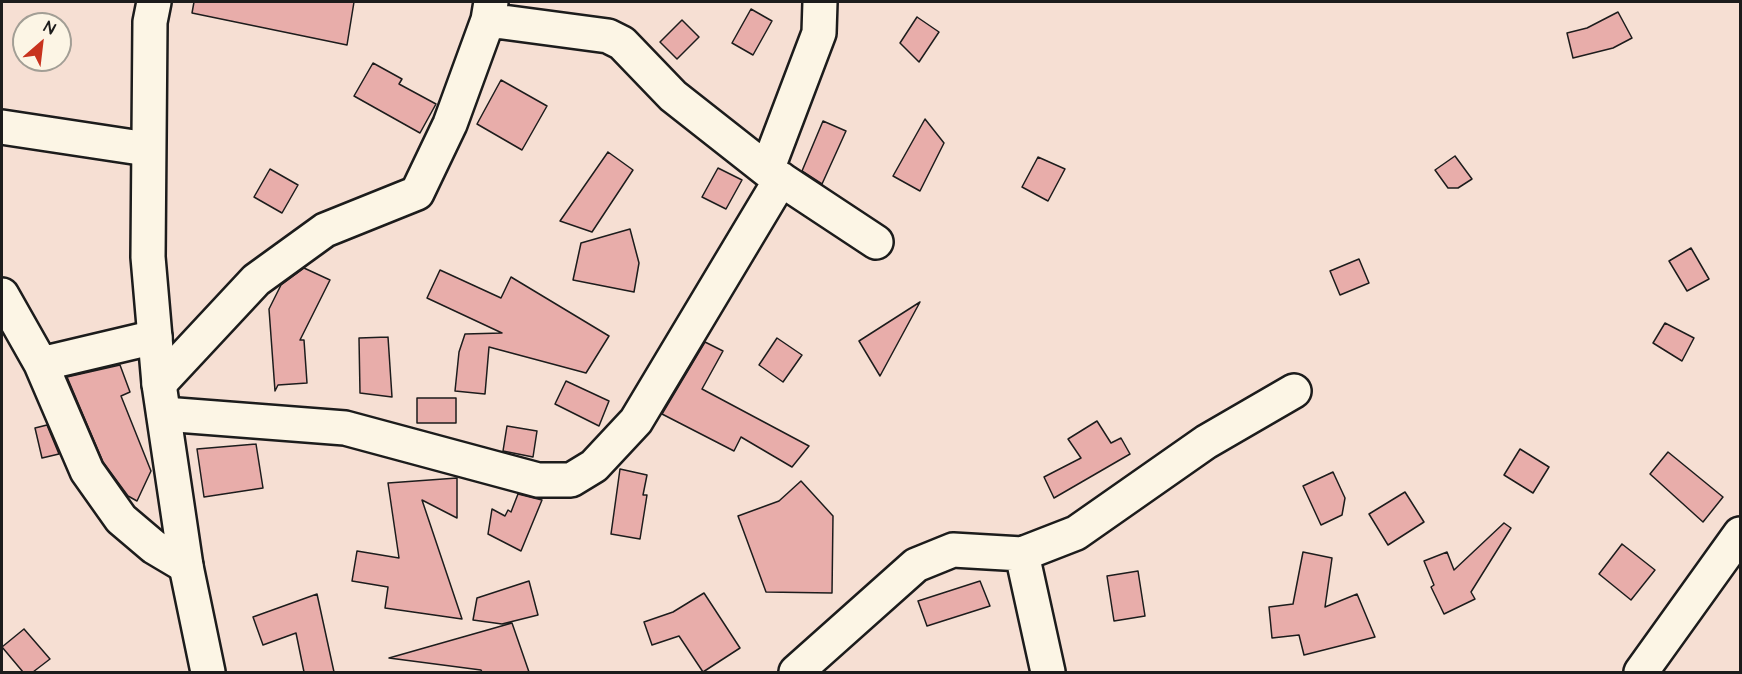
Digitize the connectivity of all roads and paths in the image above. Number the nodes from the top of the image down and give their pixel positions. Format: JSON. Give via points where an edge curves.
{"nodes":[{"id":1,"x":154,"y":2,"type":"edge"},
{"id":2,"x":820,"y":2,"type":"edge"},
{"id":3,"x":489,"y":10,"type":"edge"},
{"id":4,"x":2,"y":127,"type":"edge"},
{"id":5,"x":147,"y":149,"type":"junction"},
{"id":6,"x":774,"y":175,"type":"junction"},
{"id":7,"x":876,"y":242,"type":"dead end"},
{"id":8,"x":2,"y":295,"type":"edge"},
{"id":9,"x":155,"y":337,"type":"junction"},
{"id":10,"x":41,"y":364,"type":"junction"},
{"id":11,"x":1294,"y":391,"type":"dead end"},
{"id":12,"x":162,"y":399,"type":"junction"},
{"id":13,"x":1740,"y":534,"type":"edge"},
{"id":14,"x":1022,"y":554,"type":"junction"},
{"id":15,"x":186,"y":566,"type":"junction"},
{"id":16,"x":208,"y":672,"type":"edge"},
{"id":17,"x":796,"y":672,"type":"edge"},
{"id":18,"x":1048,"y":672,"type":"edge"},
{"id":19,"x":1641,"y":672,"type":"edge"}],
"edges":[{"from":1,"to":5,"type":"street","via":[[150,22]]},
{"from":2,"to":6,"type":"street","via":[[819,33]]},
{"from":3,"to":6,"type":"street","via":[[608,36],[622,43],[673,96]]},
{"from":3,"to":12,"type":"street","via":[[450,124],[417,193],[325,230],[256,280]]},
{"from":4,"to":5,"type":"street"},
{"from":5,"to":9,"type":"street","via":[[148,257]]},
{"from":6,"to":7,"type":"street"},
{"from":6,"to":12,"type":"street","via":[[636,421],[594,466],[572,480],[538,480],[345,428]]},
{"from":8,"to":10,"type":"street"},
{"from":9,"to":10,"type":"street"},
{"from":9,"to":12,"type":"street"},
{"from":10,"to":15,"type":"street","via":[[87,471],[121,519],[154,547]]},
{"from":11,"to":14,"type":"street","via":[[1206,442],[1076,533]]},
{"from":12,"to":15,"type":"street"},
{"from":13,"to":19,"type":"street"},
{"from":14,"to":17,"type":"street","via":[[953,549],[916,565]]},
{"from":14,"to":18,"type":"street"},
{"from":15,"to":16,"type":"street"}]}
